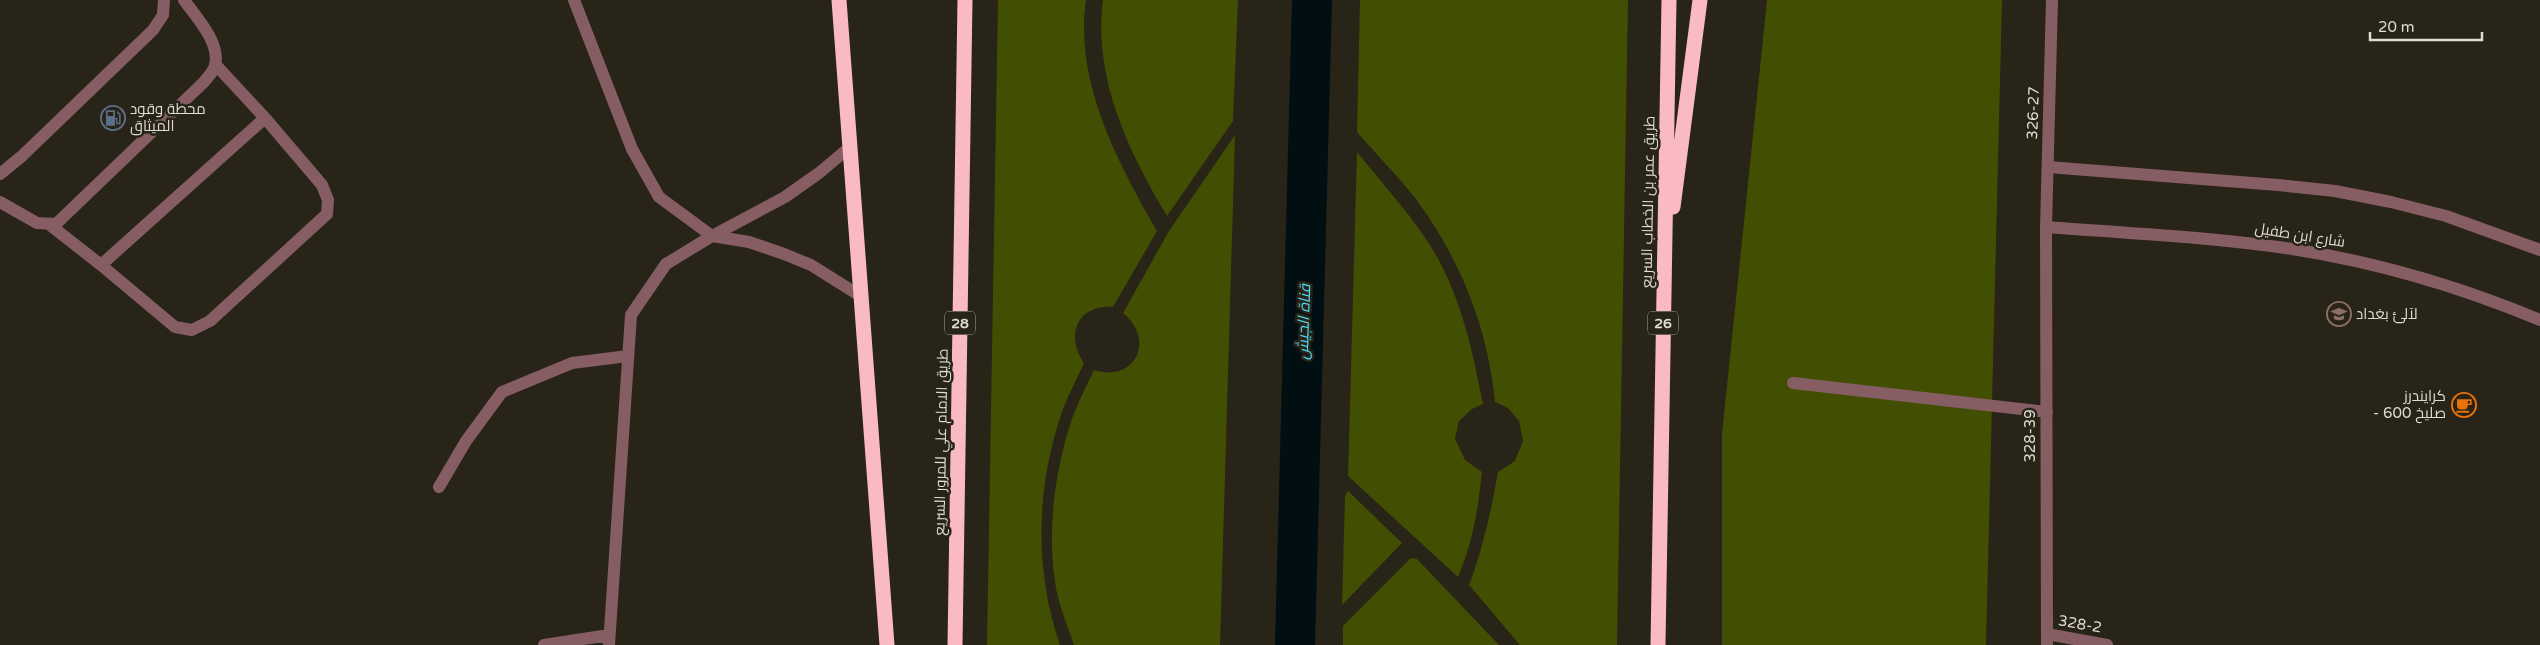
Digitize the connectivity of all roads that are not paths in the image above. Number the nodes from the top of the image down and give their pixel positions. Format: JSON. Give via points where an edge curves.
{"nodes":[{"id":1,"x":164,"y":0,"type":"edge"},
{"id":2,"x":184,"y":0,"type":"edge"},
{"id":3,"x":574,"y":0,"type":"edge"},
{"id":4,"x":839,"y":0,"type":"edge"},
{"id":5,"x":964,"y":0,"type":"edge"},
{"id":6,"x":1669,"y":0,"type":"edge"},
{"id":7,"x":1700,"y":0,"type":"edge"},
{"id":8,"x":2052,"y":0,"type":"edge"},
{"id":9,"x":216,"y":64,"type":"junction"},
{"id":10,"x":265,"y":118,"type":"junction"},
{"id":11,"x":850,"y":147,"type":"junction"},
{"id":12,"x":2048,"y":167,"type":"junction"},
{"id":13,"x":0,"y":174,"type":"edge"},
{"id":14,"x":0,"y":202,"type":"edge"},
{"id":15,"x":50,"y":225,"type":"junction"},
{"id":16,"x":2046,"y":227,"type":"junction"},
{"id":17,"x":712,"y":236,"type":"junction"},
{"id":18,"x":2540,"y":250,"type":"edge"},
{"id":19,"x":101,"y":265,"type":"junction"},
{"id":20,"x":1664,"y":281,"type":"junction"},
{"id":21,"x":862,"y":297,"type":"junction"},
{"id":22,"x":2540,"y":320,"type":"edge"},
{"id":23,"x":628,"y":356,"type":"junction"},
{"id":24,"x":1793,"y":383,"type":"dead end"},
{"id":25,"x":2046,"y":412,"type":"junction"},
{"id":26,"x":439,"y":487,"type":"dead end"},
{"id":27,"x":609,"y":640,"type":"edge"},
{"id":28,"x":2047,"y":640,"type":"edge"},
{"id":29,"x":544,"y":645,"type":"edge"},
{"id":30,"x":887,"y":645,"type":"edge"},
{"id":31,"x":955,"y":645,"type":"edge"},
{"id":32,"x":1658,"y":645,"type":"edge"},
{"id":33,"x":2108,"y":645,"type":"edge"}],
"edges":[{"from":1,"to":13,"type":"street","via":[[163,15],[153,30]]},
{"from":2,"to":9,"type":"street","via":[[210,37]]},
{"from":3,"to":17,"type":"street","via":[[632,149],[659,197]]},
{"from":4,"to":11,"type":"highway"},
{"from":5,"to":31,"type":"highway","name":"طريق الامام علي للمرور السريع","number":"28"},
{"from":6,"to":20,"type":"highway","name":"طريق عمر بن الخطاب السريع","number":"26"},
{"from":7,"to":20,"type":"highway"},
{"from":8,"to":12,"type":"street","name":"326-27"},
{"from":9,"to":10,"type":"street"},
{"from":9,"to":15,"type":"street","via":[[197,88],[73,209],[56,224]]},
{"from":10,"to":19,"type":"street"},
{"from":10,"to":19,"type":"street","via":[[322,185],[328,200],[327,214],[210,321],[192,330],[175,327]]},
{"from":11,"to":17,"type":"street","via":[[785,197]]},
{"from":11,"to":21,"type":"highway"},
{"from":12,"to":16,"type":"street","name":"326-27"},
{"from":12,"to":18,"type":"street","via":[[2335,191],[2446,216]]},
{"from":14,"to":15,"type":"street","via":[[37,223]]},
{"from":15,"to":19,"type":"street"},
{"from":16,"to":22,"type":"street","name":"شارع ابن طفيل","via":[[2231,241],[2337,258],[2415,277]]},
{"from":16,"to":25,"type":"street","name":"328-39"},
{"from":17,"to":21,"type":"street","via":[[748,242],[784,254],[811,265]]},
{"from":17,"to":23,"type":"street","via":[[666,264],[631,315]]},
{"from":20,"to":32,"type":"highway","name":"طريق عمر بن الخطاب السريع","number":"26"},
{"from":21,"to":30,"type":"highway"},
{"from":23,"to":26,"type":"street","via":[[572,363],[502,392],[466,441]]},
{"from":23,"to":27,"type":"street"},
{"from":24,"to":25,"type":"street"},
{"from":25,"to":28,"type":"street","name":"328-39"},
{"from":27,"to":29,"type":"street"},
{"from":28,"to":33,"type":"street","name":"328-2"}]}
